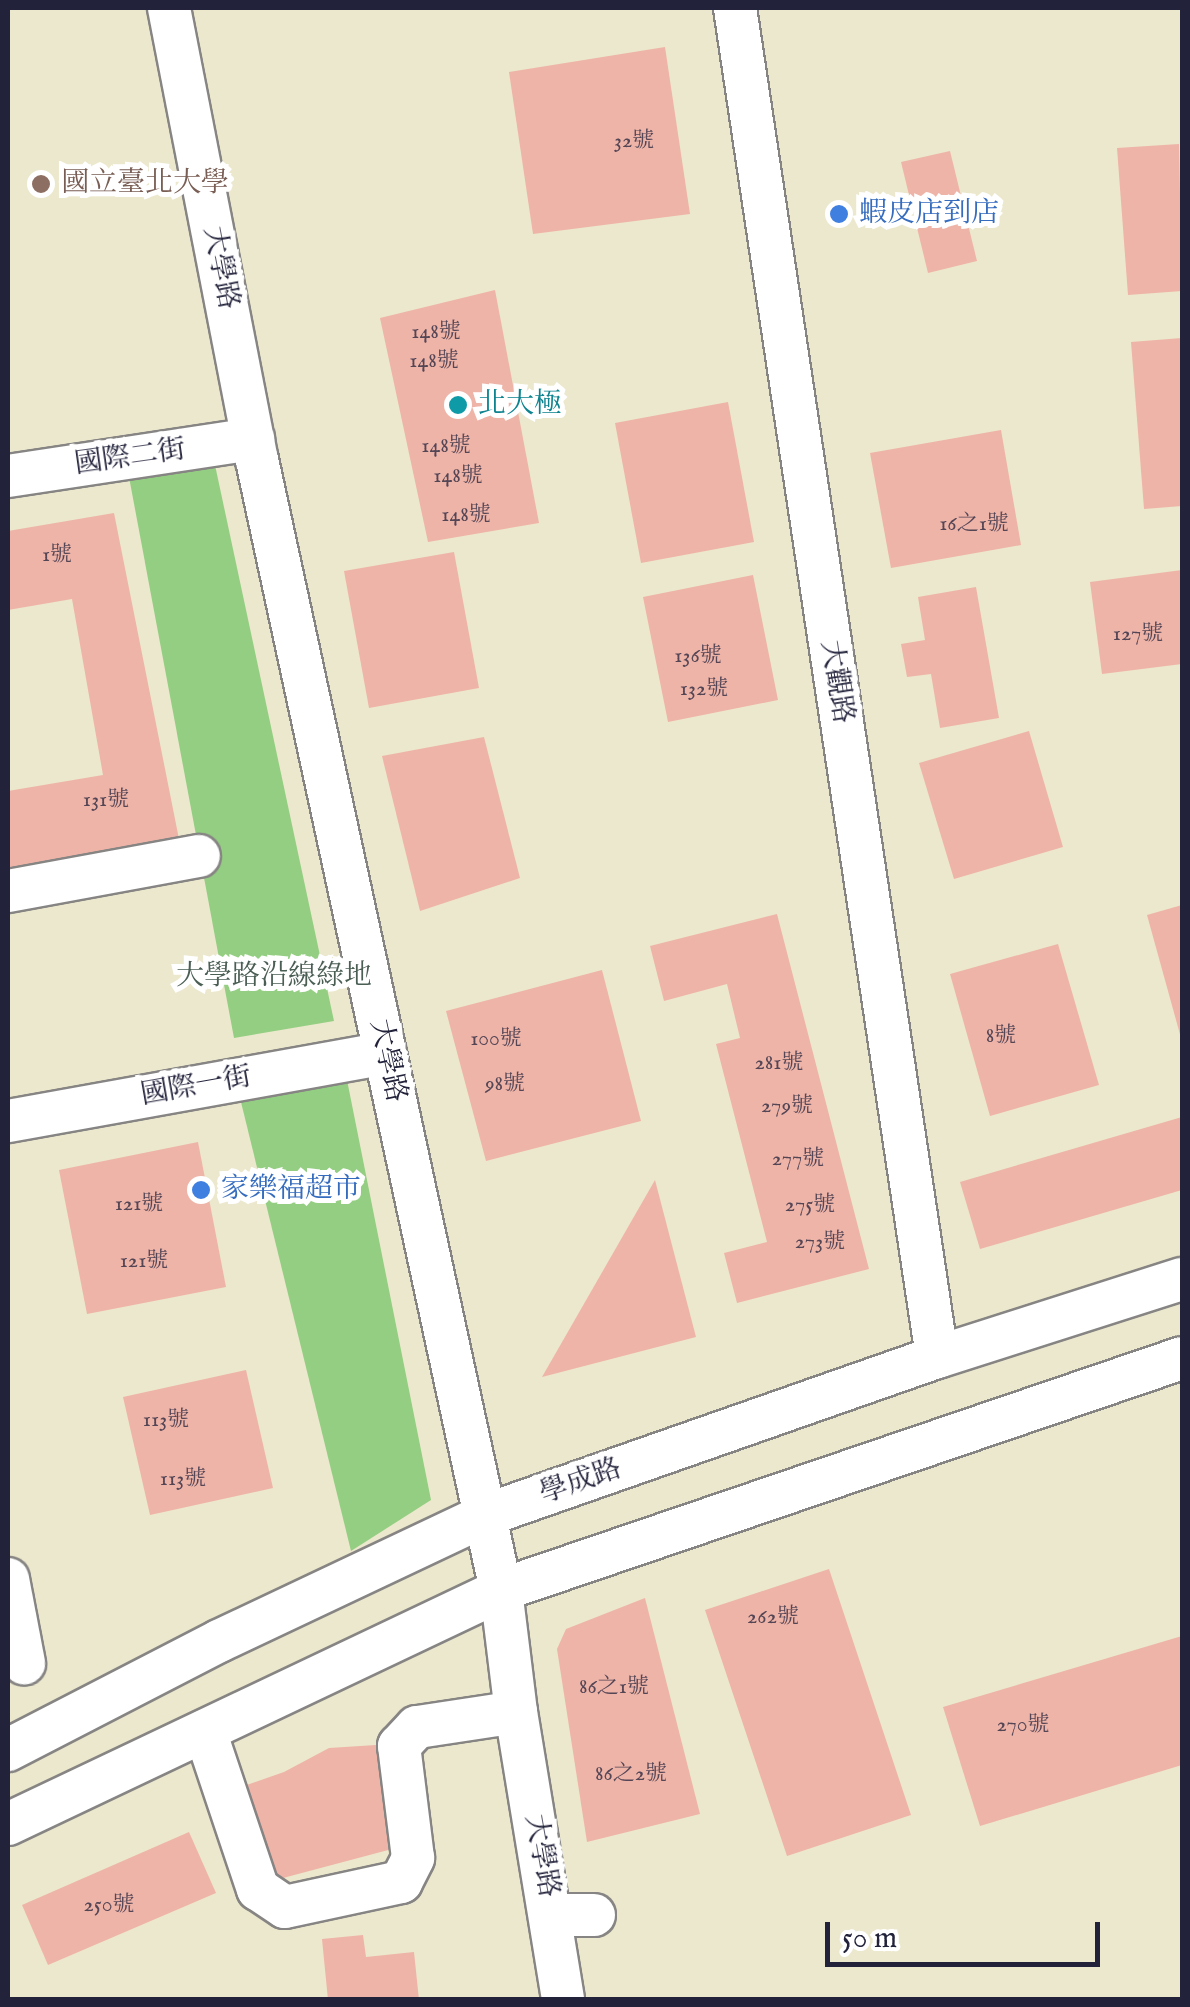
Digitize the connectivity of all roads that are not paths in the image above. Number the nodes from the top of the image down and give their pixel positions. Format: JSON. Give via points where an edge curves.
{"nodes":[{"id":1,"x":169,"y":8,"type":"edge"},
{"id":2,"x":736,"y":8,"type":"edge"},
{"id":3,"x":253,"y":439,"type":"junction"},
{"id":4,"x":8,"y":476,"type":"edge"},
{"id":5,"x":199,"y":856,"type":"dead end"},
{"id":6,"x":8,"y":891,"type":"edge"},
{"id":7,"x":385,"y":1053,"type":"junction"},
{"id":8,"x":8,"y":1121,"type":"edge"},
{"id":9,"x":1182,"y":1279,"type":"edge"},
{"id":10,"x":937,"y":1357,"type":"junction"},
{"id":11,"x":1182,"y":1358,"type":"edge"},
{"id":12,"x":486,"y":1516,"type":"junction"},
{"id":13,"x":8,"y":1579,"type":"edge"},
{"id":14,"x":501,"y":1590,"type":"junction"},
{"id":15,"x":24,"y":1663,"type":"dead end"},
{"id":16,"x":516,"y":1712,"type":"junction"},
{"id":17,"x":205,"y":1731,"type":"junction"},
{"id":18,"x":8,"y":1750,"type":"edge"},
{"id":19,"x":8,"y":1824,"type":"edge"},
{"id":20,"x":551,"y":1915,"type":"junction"},
{"id":21,"x":594,"y":1915,"type":"dead end"},
{"id":22,"x":563,"y":2000,"type":"edge"}],
"edges":[{"from":1,"to":3,"type":"street","name":"大學路"},
{"from":2,"to":10,"type":"street","name":"大觀路"},
{"from":3,"to":4,"type":"street","name":"國際二街"},
{"from":3,"to":7,"type":"street","name":"大學路"},
{"from":5,"to":6,"type":"street"},
{"from":7,"to":8,"type":"street","name":"國際一街"},
{"from":7,"to":12,"type":"street","name":"大學路"},
{"from":9,"to":10,"type":"street","name":"學成路"},
{"from":10,"to":12,"type":"street","name":"學成路"},
{"from":11,"to":14,"type":"street"},
{"from":12,"to":14,"type":"street","name":"大學路"},
{"from":12,"to":18,"type":"street","name":"學成路","via":[[236,1632]]},
{"from":13,"to":15,"type":"street"},
{"from":14,"to":16,"type":"street","name":"大學路"},
{"from":14,"to":17,"type":"street"},
{"from":16,"to":17,"type":"street","via":[[417,1727],[400,1746],[413,1858],[402,1882],[285,1907],[258,1888]]},
{"from":16,"to":20,"type":"street","name":"大學路"},
{"from":17,"to":19,"type":"street"},
{"from":20,"to":21,"type":"street"},
{"from":20,"to":22,"type":"street","name":"大學路"}]}
